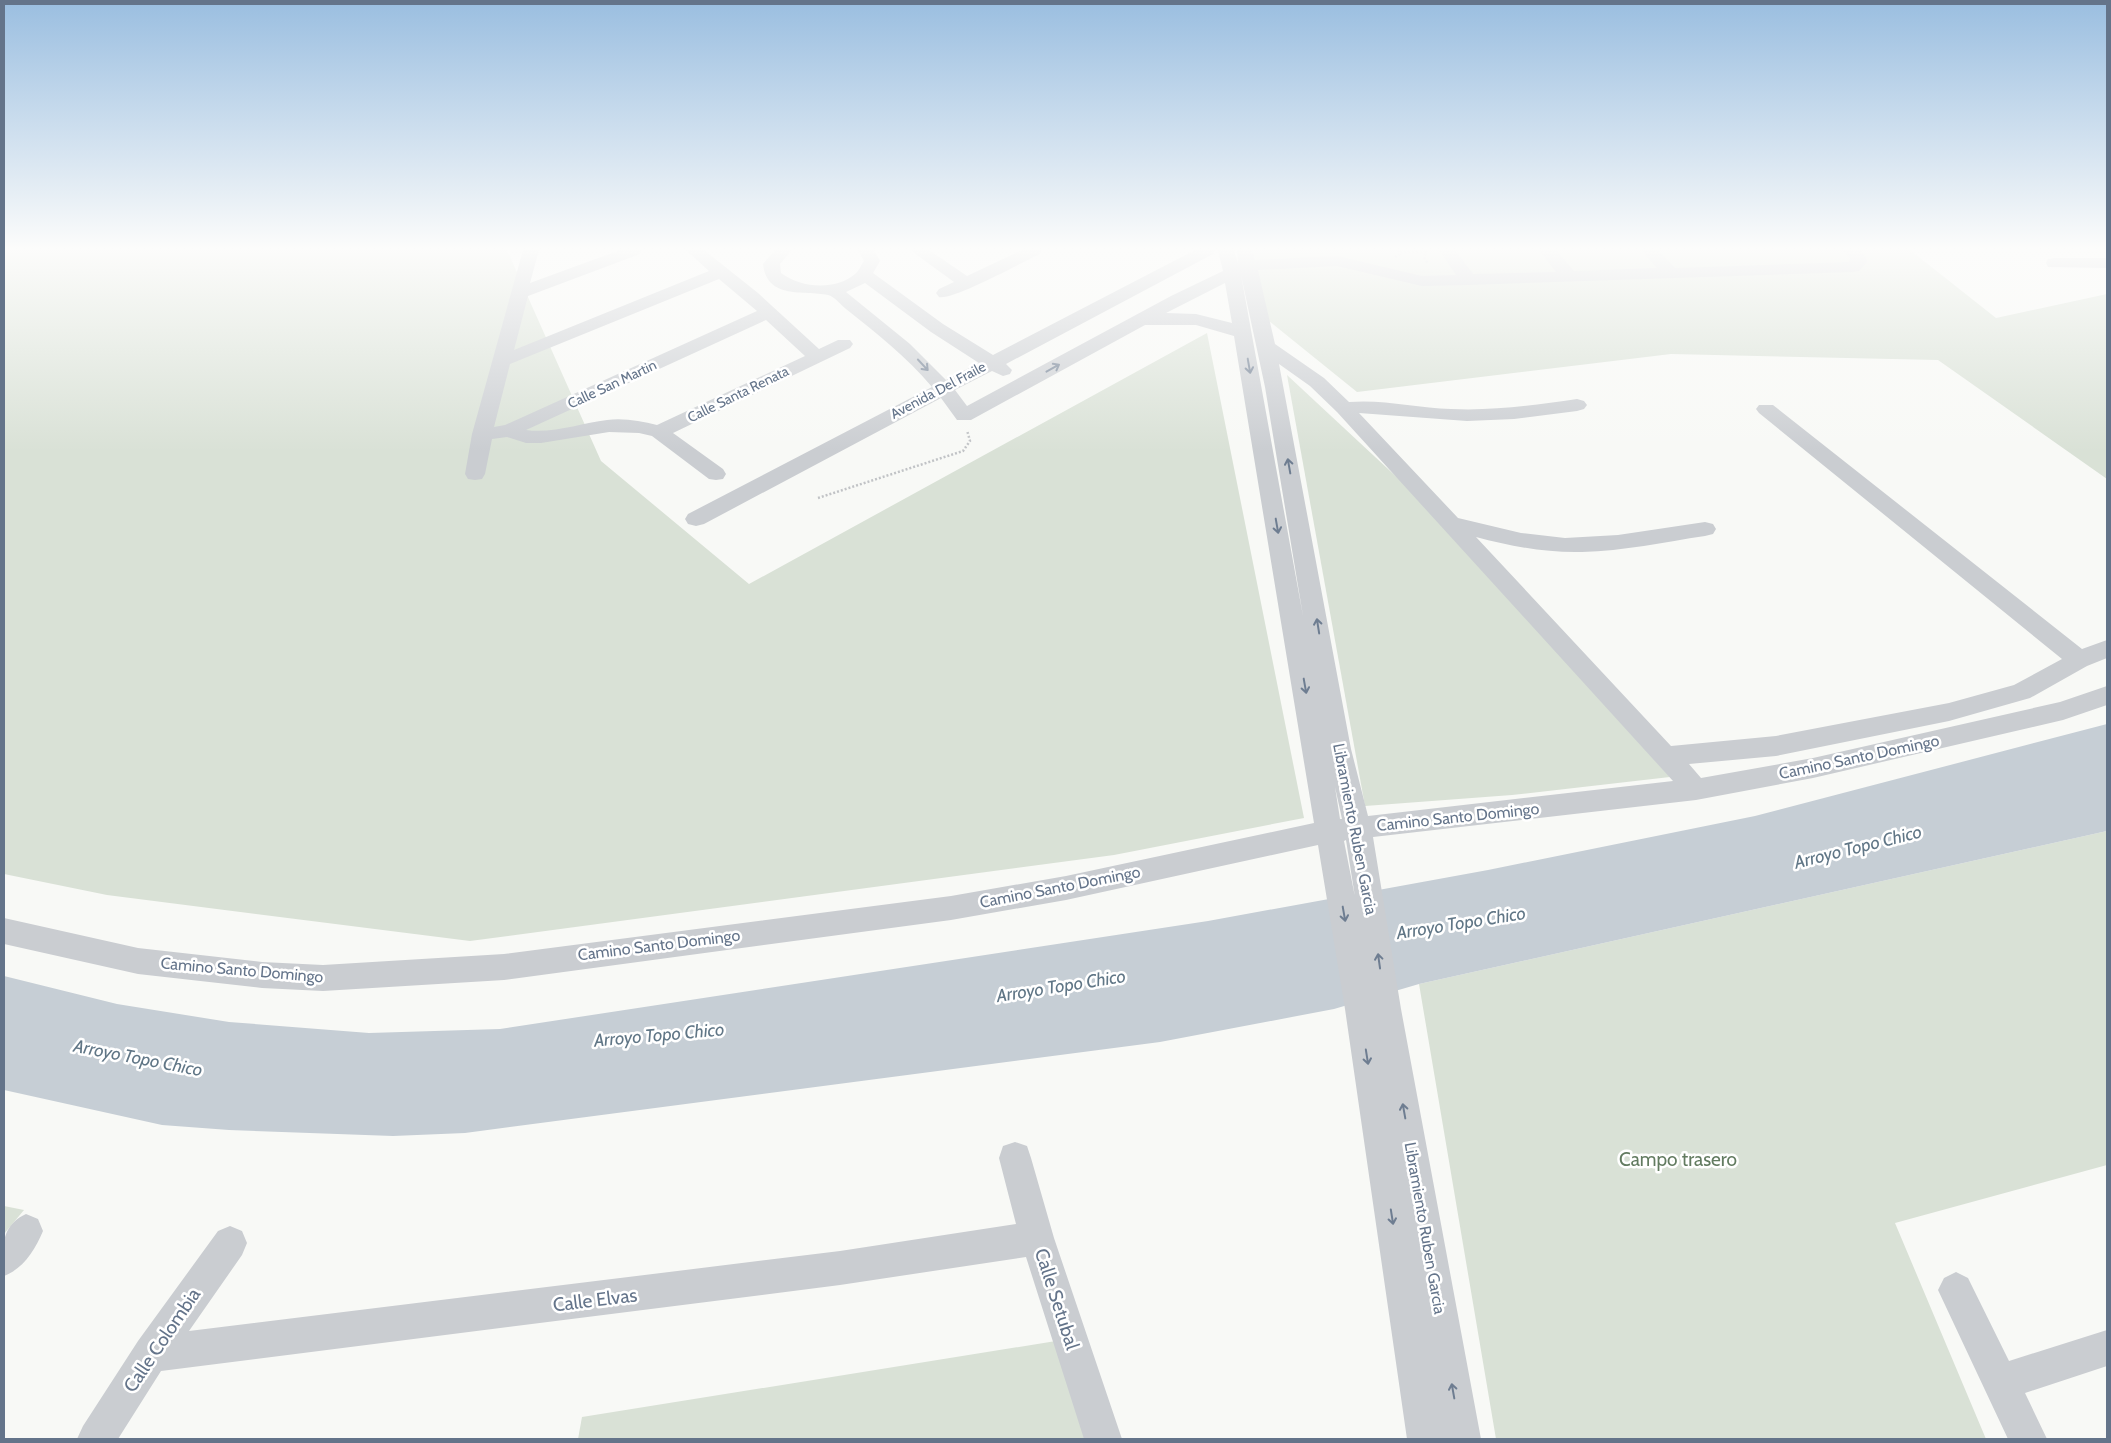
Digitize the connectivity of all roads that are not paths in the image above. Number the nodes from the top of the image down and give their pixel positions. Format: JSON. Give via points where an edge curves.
{"nodes":[{"id":1,"x":514,"y":317,"type":"edge"},
{"id":2,"x":609,"y":317,"type":"edge"},
{"id":3,"x":757,"y":317,"type":"edge"},
{"id":4,"x":775,"y":317,"type":"edge"},
{"id":5,"x":868,"y":317,"type":"edge"},
{"id":6,"x":923,"y":317,"type":"edge"},
{"id":7,"x":1077,"y":317,"type":"edge"},
{"id":8,"x":1144,"y":317,"type":"edge"},
{"id":9,"x":1177,"y":317,"type":"edge"},
{"id":10,"x":1183,"y":317,"type":"edge"},
{"id":11,"x":1243,"y":317,"type":"edge"},
{"id":12,"x":1257,"y":317,"type":"edge"},
{"id":13,"x":1137,"y":321,"type":"junction"},
{"id":14,"x":937,"y":328,"type":"junction"},
{"id":15,"x":1243,"y":333,"type":"junction"},
{"id":16,"x":844,"y":344,"type":"dead end"},
{"id":17,"x":901,"y":344,"type":"junction"},
{"id":18,"x":1264,"y":345,"type":"junction"},
{"id":19,"x":816,"y":356,"type":"junction"},
{"id":20,"x":502,"y":361,"type":"junction"},
{"id":21,"x":991,"y":362,"type":"junction"},
{"id":22,"x":1023,"y":384,"type":"junction"},
{"id":23,"x":944,"y":387,"type":"junction"},
{"id":24,"x":1577,"y":405,"type":"dead end"},
{"id":25,"x":1344,"y":408,"type":"junction"},
{"id":26,"x":1766,"y":409,"type":"dead end"},
{"id":27,"x":509,"y":431,"type":"junction"},
{"id":28,"x":659,"y":432,"type":"junction"},
{"id":29,"x":482,"y":434,"type":"junction"},
{"id":30,"x":475,"y":474,"type":"dead end"},
{"id":31,"x":716,"y":474,"type":"dead end"},
{"id":32,"x":696,"y":519,"type":"dead end"},
{"id":33,"x":1450,"y":523,"type":"junction"},
{"id":34,"x":1705,"y":529,"type":"dead end"},
{"id":35,"x":2107,"y":650,"type":"edge"},
{"id":36,"x":2079,"y":660,"type":"junction"},
{"id":37,"x":2107,"y":695,"type":"edge"},
{"id":38,"x":1666,"y":756,"type":"junction"},
{"id":39,"x":1696,"y":789,"type":"junction"},
{"id":40,"x":1358,"y":828,"type":"junction"},
{"id":41,"x":1318,"y":834,"type":"junction"},
{"id":42,"x":4,"y":931,"type":"edge"},
{"id":43,"x":1373,"y":1009,"type":"junction"},
{"id":44,"x":1015,"y":1158,"type":"dead end"},
{"id":45,"x":26,"y":1230,"type":"dead end"},
{"id":46,"x":1037,"y":1238,"type":"junction"},
{"id":47,"x":230,"y":1243,"type":"dead end"},
{"id":48,"x":4,"y":1259,"type":"edge"},
{"id":49,"x":1956,"y":1290,"type":"dead end"},
{"id":50,"x":2107,"y":1348,"type":"edge"},
{"id":51,"x":151,"y":1354,"type":"junction"},
{"id":52,"x":2001,"y":1382,"type":"junction"},
{"id":53,"x":96,"y":1439,"type":"edge"},
{"id":54,"x":1103,"y":1439,"type":"edge"},
{"id":55,"x":1426,"y":1439,"type":"edge"},
{"id":56,"x":1462,"y":1439,"type":"edge"},
{"id":57,"x":2028,"y":1439,"type":"edge"}],
"edges":[{"from":1,"to":20,"type":"street"},
{"from":2,"to":20,"type":"street"},
{"from":3,"to":27,"type":"street","name":"Calle San Martin"},
{"from":4,"to":19,"type":"street"},
{"from":5,"to":17,"type":"street"},
{"from":6,"to":14,"type":"street"},
{"from":7,"to":21,"type":"street","name":"Avenida Del Fraile"},
{"from":8,"to":13,"type":"street"},
{"from":9,"to":13,"type":"street"},
{"from":10,"to":15,"type":"street","via":[[1212,322]]},
{"from":11,"to":15,"type":"street","name":"Libramiento Ruben Garcia"},
{"from":12,"to":18,"type":"street","name":"Libramiento Ruben Garcia"},
{"from":22,"to":13,"type":"street","one_way":true},
{"from":14,"to":17,"type":"street"},
{"from":14,"to":21,"type":"street"},
{"from":15,"to":41,"type":"street","name":"Libramiento Ruben Garcia","one_way":true},
{"from":16,"to":19,"type":"street","name":"Calle Santa Renata"},
{"from":17,"to":23,"type":"street","one_way":true},
{"from":18,"to":25,"type":"street","via":[[1317,382]]},
{"from":40,"to":18,"type":"street","name":"Libramiento Ruben Garcia","one_way":true,"via":[[1338,750],[1275,387]]},
{"from":19,"to":28,"type":"street","name":"Calle Santa Renata"},
{"from":20,"to":29,"type":"street"},
{"from":21,"to":22,"type":"street"},
{"from":21,"to":23,"type":"street","name":"Avenida Del Fraile"},
{"from":22,"to":23,"type":"street","via":[[964,416]]},
{"from":23,"to":32,"type":"street","name":"Avenida Del Fraile"},
{"from":24,"to":25,"type":"street","via":[[1477,416],[1370,407]]},
{"from":25,"to":33,"type":"street"},
{"from":26,"to":36,"type":"street"},
{"from":27,"to":28,"type":"street","via":[[526,437],[622,426]]},
{"from":27,"to":29,"type":"street"},
{"from":28,"to":31,"type":"street"},
{"from":29,"to":30,"type":"street"},
{"from":33,"to":34,"type":"street","via":[[1535,543],[1567,545]]},
{"from":33,"to":38,"type":"street"},
{"from":35,"to":36,"type":"street"},
{"from":36,"to":38,"type":"street","via":[[2021,692],[1950,712],[1776,746]]},
{"from":37,"to":39,"type":"street","name":"Camino Santo Domingo","via":[[2063,711],[1822,766]]},
{"from":38,"to":39,"type":"street"},
{"from":39,"to":40,"type":"street","name":"Camino Santo Domingo"},
{"from":40,"to":41,"type":"street","name":"Camino Santo Domingo"},
{"from":43,"to":40,"type":"street","name":"Libramiento Ruben Garcia","one_way":true,"via":[[1364,863]]},
{"from":41,"to":42,"type":"street","name":"Camino Santo Domingo","via":[[1066,888],[951,908],[504,967],[323,978],[262,976],[138,961]]},
{"from":41,"to":43,"type":"street","name":"Libramiento Ruben Garcia","one_way":true,"via":[[1335,866]]},
{"from":43,"to":55,"type":"street","name":"Libramiento Ruben Garcia","one_way":true},
{"from":56,"to":43,"type":"street","name":"Libramiento Ruben Garcia","one_way":true},
{"from":44,"to":46,"type":"street","name":"Calle Setubal"},
{"from":45,"to":48,"type":"street"},
{"from":46,"to":51,"type":"street","name":"Calle Elvas","via":[[840,1268]]},
{"from":46,"to":54,"type":"street","name":"Calle Setubal"},
{"from":47,"to":51,"type":"street","name":"Calle Colombia"},
{"from":49,"to":52,"type":"street"},
{"from":50,"to":52,"type":"street"},
{"from":51,"to":53,"type":"street","name":"Calle Colombia"},
{"from":52,"to":57,"type":"street"}]}
